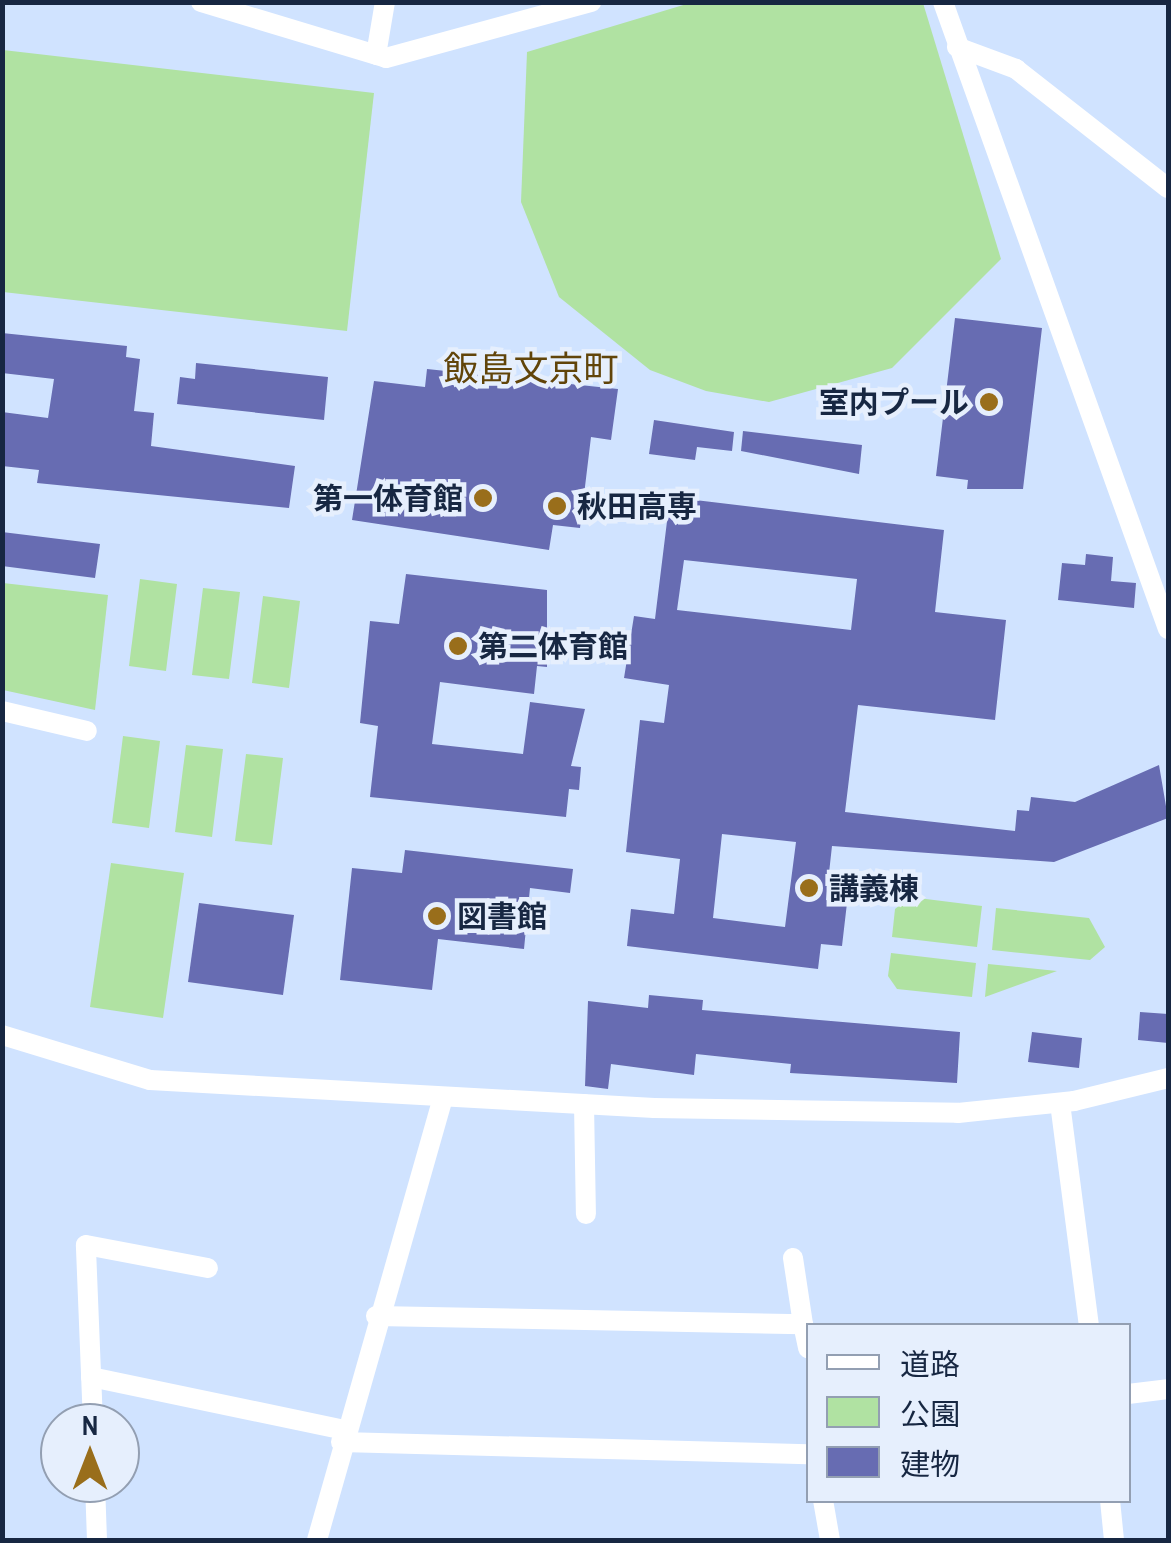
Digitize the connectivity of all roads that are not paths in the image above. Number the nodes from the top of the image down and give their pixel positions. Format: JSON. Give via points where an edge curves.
{"nodes":[{"id":1,"x":201,"y":2,"type":"edge"},
{"id":2,"x":385,"y":2,"type":"edge"},
{"id":3,"x":943,"y":2,"type":"edge"},
{"id":4,"x":591,"y":3,"type":"edge"},
{"id":5,"x":957,"y":47,"type":"junction"},
{"id":6,"x":376,"y":55,"type":"junction"},
{"id":7,"x":1168,"y":188,"type":"edge"},
{"id":8,"x":1168,"y":629,"type":"edge"},
{"id":9,"x":2,"y":711,"type":"edge"},
{"id":10,"x":87,"y":731,"type":"dead end"},
{"id":11,"x":2,"y":1035,"type":"edge"},
{"id":12,"x":1168,"y":1078,"type":"edge"},
{"id":13,"x":444,"y":1098,"type":"junction"},
{"id":14,"x":1060,"y":1102,"type":"junction"},
{"id":15,"x":584,"y":1104,"type":"junction"},
{"id":16,"x":586,"y":1214,"type":"dead end"},
{"id":17,"x":793,"y":1258,"type":"dead end"},
{"id":18,"x":208,"y":1268,"type":"dead end"},
{"id":19,"x":376,"y":1316,"type":"junction"},
{"id":20,"x":1089,"y":1323,"type":"edge"},
{"id":21,"x":803,"y":1324,"type":"junction"},
{"id":22,"x":806,"y":1338,"type":"edge"},
{"id":23,"x":91,"y":1377,"type":"junction"},
{"id":24,"x":1168,"y":1389,"type":"edge"},
{"id":25,"x":1131,"y":1394,"type":"edge"},
{"id":26,"x":92,"y":1403,"type":"edge"},
{"id":27,"x":343,"y":1436,"type":"junction"},
{"id":28,"x":806,"y":1454,"type":"edge"},
{"id":29,"x":96,"y":1503,"type":"edge"},
{"id":30,"x":824,"y":1503,"type":"edge"},
{"id":31,"x":1110,"y":1503,"type":"edge"},
{"id":32,"x":97,"y":1540,"type":"edge"},
{"id":33,"x":316,"y":1540,"type":"edge"},
{"id":34,"x":830,"y":1540,"type":"edge"},
{"id":35,"x":1114,"y":1540,"type":"edge"}],
"edges":[{"from":1,"to":6,"type":"street"},
{"from":2,"to":6,"type":"street"},
{"from":3,"to":5,"type":"street"},
{"from":4,"to":6,"type":"street"},
{"from":5,"to":7,"type":"street","via":[[1016,69]]},
{"from":5,"to":8,"type":"street"},
{"from":9,"to":10,"type":"street"},
{"from":11,"to":13,"type":"street","via":[[150,1080]]},
{"from":12,"to":14,"type":"street"},
{"from":13,"to":15,"type":"street"},
{"from":13,"to":19,"type":"street"},
{"from":14,"to":15,"type":"street","via":[[958,1113]]},
{"from":14,"to":20,"type":"street"},
{"from":15,"to":16,"type":"street"},
{"from":17,"to":21,"type":"street"},
{"from":18,"to":23,"type":"street","via":[[86,1245]]},
{"from":19,"to":21,"type":"street"},
{"from":19,"to":27,"type":"street"},
{"from":21,"to":22,"type":"street"},
{"from":23,"to":26,"type":"street"},
{"from":23,"to":27,"type":"street"},
{"from":24,"to":25,"type":"street"},
{"from":27,"to":28,"type":"street"},
{"from":27,"to":33,"type":"street"},
{"from":29,"to":32,"type":"street"},
{"from":30,"to":34,"type":"street"},
{"from":31,"to":35,"type":"street"}]}
